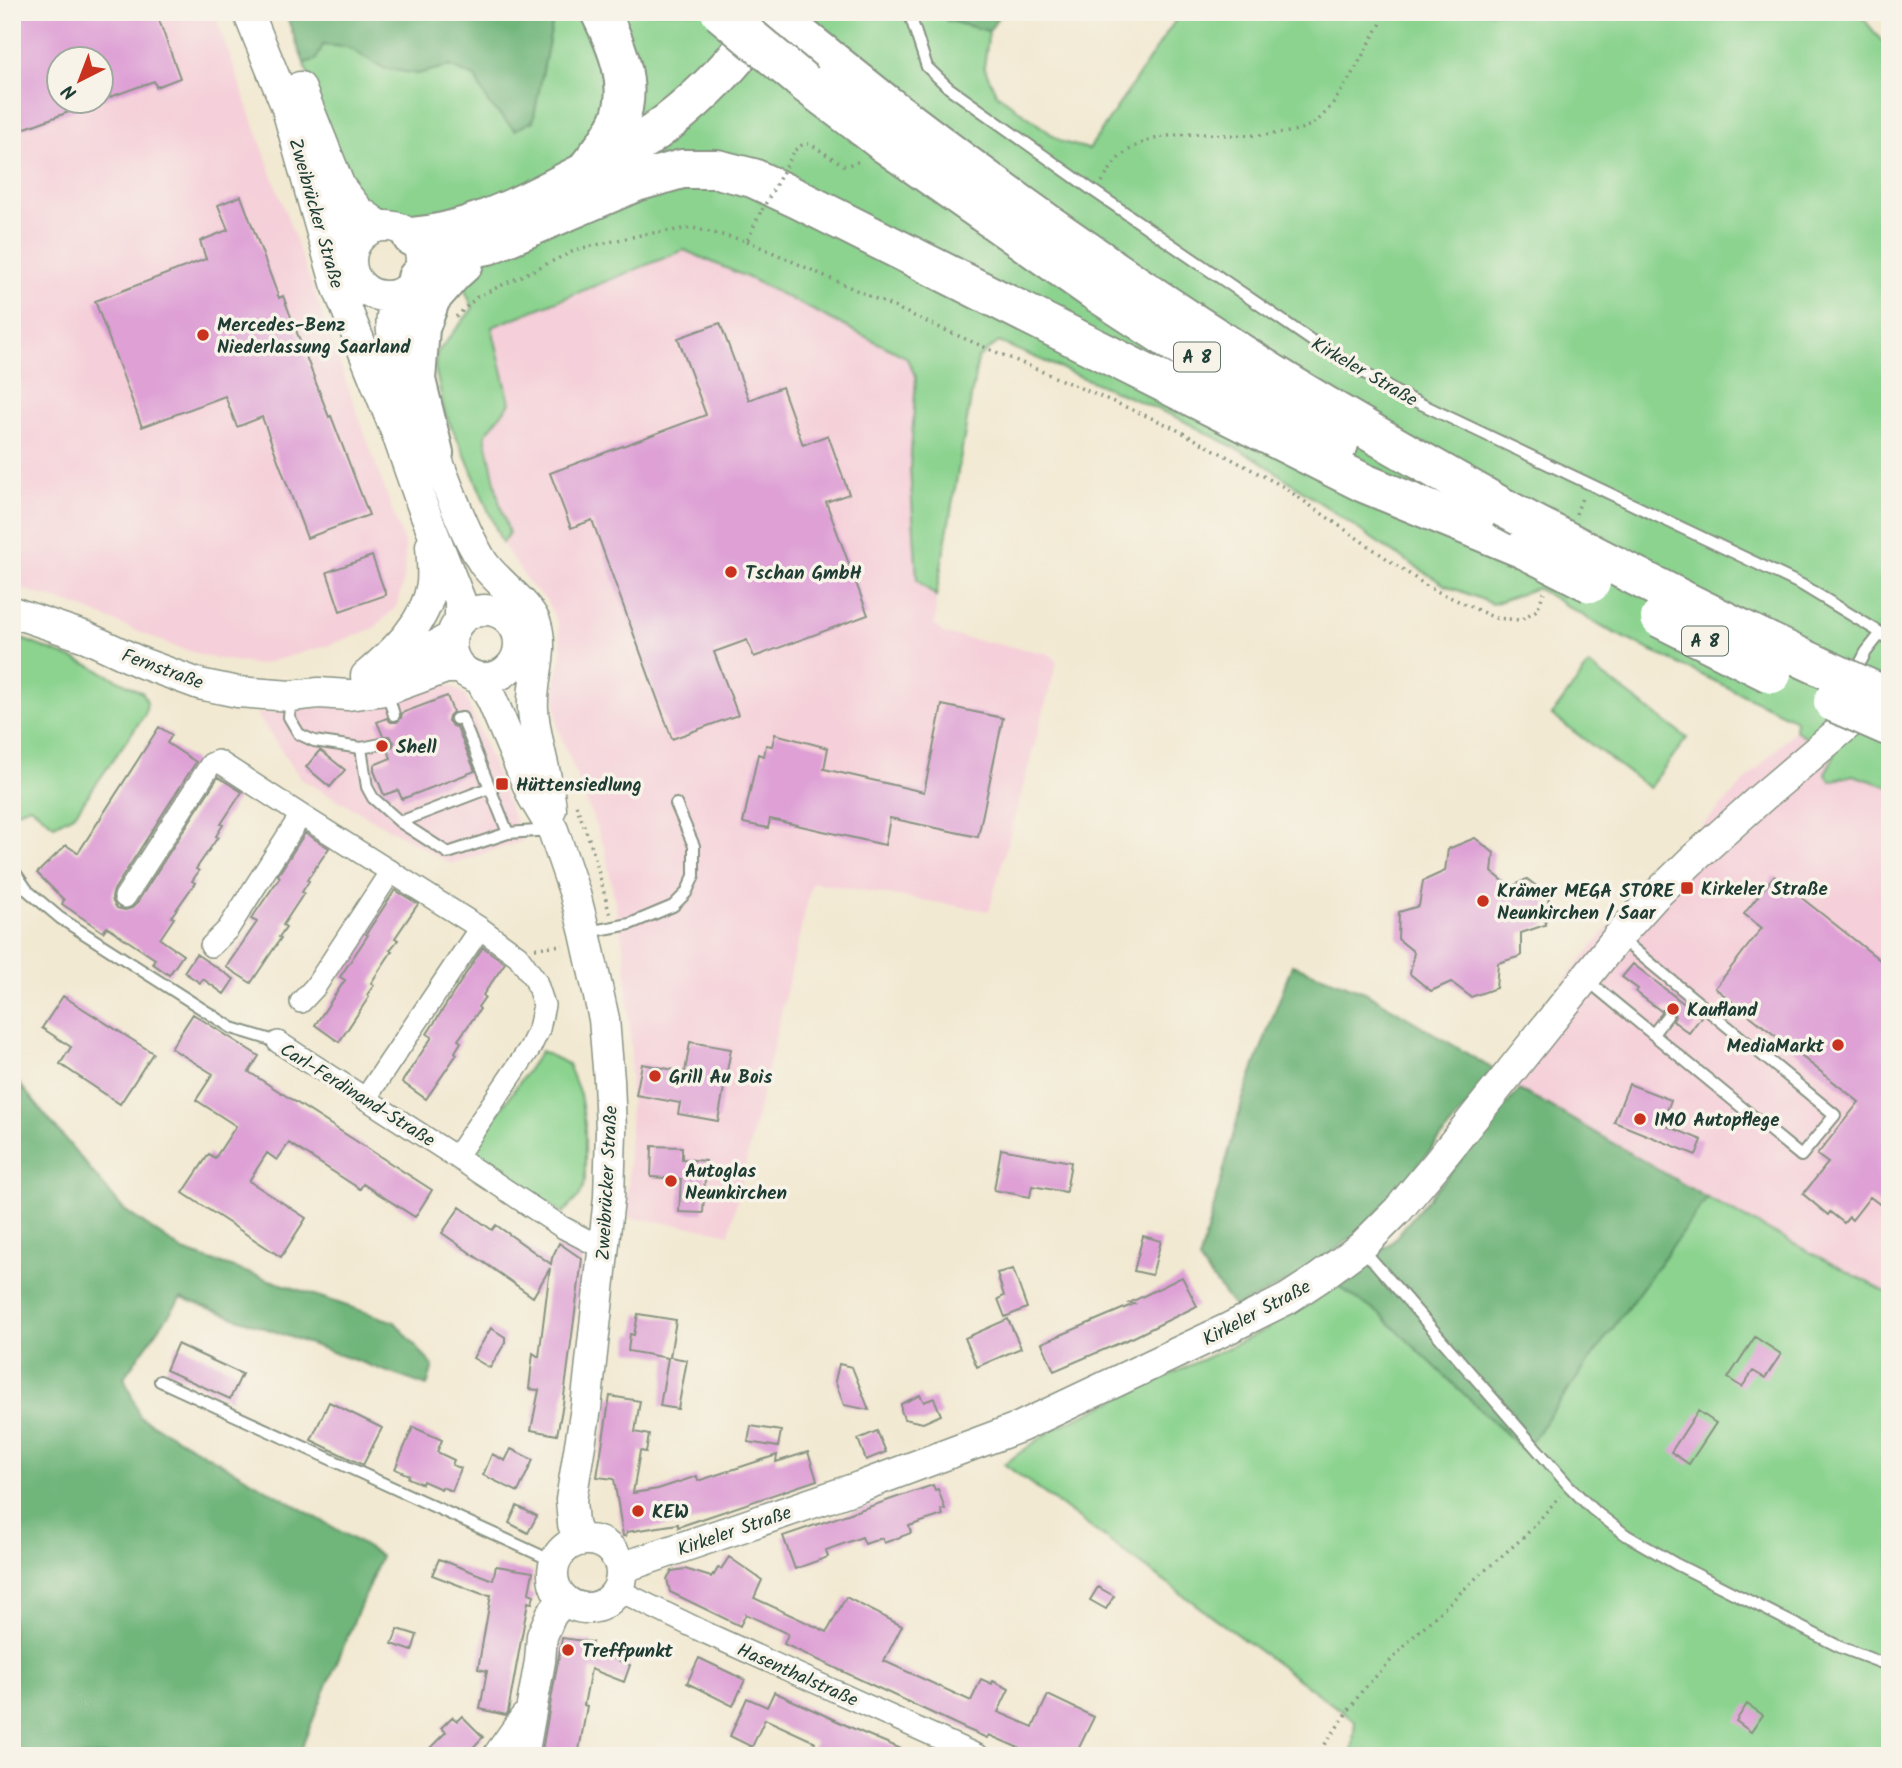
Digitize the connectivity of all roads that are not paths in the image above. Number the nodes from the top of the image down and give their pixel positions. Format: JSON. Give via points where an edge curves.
{"nodes":[{"id":1,"x":248,"y":12,"type":"edge"},
{"id":2,"x":270,"y":12,"type":"edge"},
{"id":3,"x":600,"y":12,"type":"edge"},
{"id":4,"x":720,"y":12,"type":"edge"},
{"id":5,"x":770,"y":12,"type":"edge"},
{"id":6,"x":909,"y":12,"type":"edge"},
{"id":7,"x":815,"y":69,"type":"junction"},
{"id":8,"x":287,"y":109,"type":"junction"},
{"id":9,"x":885,"y":123,"type":"junction"},
{"id":10,"x":583,"y":173,"type":"junction"},
{"id":11,"x":396,"y":232,"type":"junction"},
{"id":12,"x":488,"y":245,"type":"junction"},
{"id":13,"x":353,"y":249,"type":"junction"},
{"id":14,"x":358,"y":282,"type":"junction"},
{"id":15,"x":407,"y":286,"type":"junction"},
{"id":16,"x":397,"y":433,"type":"junction"},
{"id":17,"x":434,"y":453,"type":"junction"},
{"id":18,"x":422,"y":505,"type":"junction"},
{"id":19,"x":459,"y":516,"type":"junction"},
{"id":20,"x":1524,"y":549,"type":"junction"},
{"id":21,"x":496,"y":611,"type":"junction"},
{"id":22,"x":12,"y":612,"type":"edge"},
{"id":23,"x":456,"y":628,"type":"junction"},
{"id":24,"x":1885,"y":637,"type":"edge"},
{"id":25,"x":482,"y":673,"type":"junction"},
{"id":26,"x":1890,"y":688,"type":"edge"},
{"id":27,"x":382,"y":694,"type":"junction"},
{"id":28,"x":305,"y":695,"type":"junction"},
{"id":29,"x":1890,"y":698,"type":"edge"},
{"id":30,"x":1851,"y":704,"type":"junction"},
{"id":31,"x":456,"y":719,"type":"dead end"},
{"id":32,"x":1890,"y":727,"type":"edge"},
{"id":33,"x":386,"y":743,"type":"dead end"},
{"id":34,"x":361,"y":748,"type":"junction"},
{"id":35,"x":489,"y":789,"type":"junction"},
{"id":36,"x":562,"y":798,"type":"junction"},
{"id":37,"x":676,"y":804,"type":"dead end"},
{"id":38,"x":301,"y":816,"type":"junction"},
{"id":39,"x":400,"y":822,"type":"junction"},
{"id":40,"x":553,"y":830,"type":"junction"},
{"id":41,"x":508,"y":833,"type":"junction"},
{"id":42,"x":12,"y":868,"type":"edge"},
{"id":43,"x":391,"y":872,"type":"junction"},
{"id":44,"x":125,"y":897,"type":"dead end"},
{"id":45,"x":480,"y":928,"type":"junction"},
{"id":46,"x":595,"y":934,"type":"junction"},
{"id":47,"x":1618,"y":937,"type":"junction"},
{"id":48,"x":211,"y":946,"type":"dead end"},
{"id":49,"x":1584,"y":978,"type":"junction"},
{"id":50,"x":301,"y":1002,"type":"dead end"},
{"id":51,"x":1667,"y":1016,"type":"dead end"},
{"id":52,"x":1653,"y":1034,"type":"junction"},
{"id":53,"x":278,"y":1042,"type":"joint"},
{"id":54,"x":365,"y":1099,"type":"junction"},
{"id":55,"x":456,"y":1157,"type":"junction"},
{"id":56,"x":1361,"y":1247,"type":"junction"},
{"id":57,"x":604,"y":1249,"type":"junction"},
{"id":58,"x":160,"y":1381,"type":"dead end"},
{"id":59,"x":579,"y":1541,"type":"junction"},
{"id":60,"x":555,"y":1562,"type":"junction"},
{"id":61,"x":620,"y":1579,"type":"junction"},
{"id":62,"x":564,"y":1600,"type":"junction"},
{"id":63,"x":1890,"y":1666,"type":"edge"},
{"id":64,"x":533,"y":1702,"type":"junction"},
{"id":65,"x":498,"y":1756,"type":"edge"},
{"id":66,"x":523,"y":1756,"type":"edge"},
{"id":67,"x":979,"y":1756,"type":"edge"}],
"edges":[{"from":1,"to":8,"type":"main road","name":"Zweibrücker Straße"},
{"from":2,"to":11,"type":"main road","name":"Zweibrücker Straße","via":[[340,187],[359,211]]},
{"from":3,"to":10,"type":"highway","via":[[615,42],[625,95],[620,120]]},
{"from":4,"to":7,"type":"highway","number":"A 8","bridge":true},
{"from":5,"to":7,"type":"highway","number":"A 8"},
{"from":5,"to":10,"type":"highway","via":[[742,51],[681,111],[642,141]]},
{"from":6,"to":24,"type":"lane","name":"Kirkeler Straße","via":[[927,67],[949,88],[1324,349],[1396,392],[1802,585]]},
{"from":7,"to":9,"type":"highway","number":"A 8"},
{"from":8,"to":13,"type":"main road","name":"Zweibrücker Straße","via":[[330,212]]},
{"from":8,"to":16,"type":"main road","name":"Zweibrücker Straße","via":[[336,283]]},
{"from":9,"to":20,"type":"highway","number":"A 8","via":[[1093,290],[1251,392]]},
{"from":9,"to":29,"type":"highway","number":"A 8","bridge":true,"via":[[1025,207],[1266,369],[1502,507],[1658,589]]},
{"from":10,"to":11,"type":"highway","via":[[486,219],[436,235]]},
{"from":11,"to":13,"type":"main road","via":[[364,234]]},
{"from":11,"to":15,"type":"main road","via":[[418,246],[421,257],[421,268]]},
{"from":12,"to":15,"type":"highway","via":[[457,250],[432,263]]},
{"from":12,"to":17,"type":"highway","via":[[431,298],[420,328],[416,380]]},
{"from":12,"to":20,"type":"highway","via":[[636,182],[682,169],[717,169],[753,178],[1364,483]]},
{"from":13,"to":14,"type":"main road","via":[[351,260]]},
{"from":14,"to":15,"type":"main road","via":[[366,290],[386,296]]},
{"from":14,"to":16,"type":"main road","name":"Zweibrücker Straße","via":[[373,355]]},
{"from":15,"to":17,"type":"main road","name":"Zweibrücker Straße","via":[[392,311],[391,328],[397,360]]},
{"from":16,"to":18,"type":"main road","name":"Zweibrücker Straße"},
{"from":17,"to":19,"type":"main road","name":"Zweibrücker Straße"},
{"from":18,"to":23,"type":"main road","name":"Zweibrücker Straße","via":[[460,600]]},
{"from":18,"to":27,"type":"main road","via":[[431,546],[432,585],[424,610],[392,654]]},
{"from":19,"to":21,"type":"main road","name":"Zweibrücker Straße","via":[[475,574]]},
{"from":19,"to":36,"type":"main road","name":"Zweibrücker Straße","via":[[482,562],[535,621],[540,645],[533,710]]},
{"from":20,"to":32,"type":"highway","number":"A 8","bridge":true,"via":[[1722,650]]},
{"from":21,"to":23,"type":"main road","via":[[477,610]]},
{"from":21,"to":25,"type":"main road","via":[[513,624],[518,654],[513,664]]},
{"from":22,"to":28,"type":"main road","name":"Fernstraße","via":[[199,684],[238,692]]},
{"from":23,"to":25,"type":"main road","via":[[450,648],[453,659]]},
{"from":23,"to":27,"type":"main road","name":"Fernstraße"},
{"from":24,"to":30,"type":"lane","via":[[1866,652],[1857,669]]},
{"from":25,"to":27,"type":"main road","name":"Fernstraße","via":[[446,668]]},
{"from":25,"to":36,"type":"main road","name":"Zweibrücker Straße","via":[[510,693]]},
{"from":25,"to":40,"type":"main road","name":"Zweibrücker Straße","via":[[533,797]]},
{"from":26,"to":30,"type":"main road","name":"Kirkeler Straße"},
{"from":27,"to":28,"type":"main road","name":"Fernstraße"},
{"from":28,"to":34,"type":"lane","via":[[289,717],[299,734],[314,741]]},
{"from":30,"to":47,"type":"main road","name":"Kirkeler Straße"},
{"from":31,"to":35,"type":"lane","via":[[462,718]]},
{"from":33,"to":34,"type":"lane"},
{"from":34,"to":39,"type":"lane","via":[[367,787]]},
{"from":35,"to":39,"type":"lane"},
{"from":35,"to":41,"type":"lane"},
{"from":36,"to":40,"type":"main road","name":"Zweibrücker Straße"},
{"from":37,"to":46,"type":"lane","via":[[694,846],[694,876],[686,893],[673,906]]},
{"from":38,"to":43,"type":"street"},
{"from":38,"to":44,"type":"street","via":[[215,761]]},
{"from":38,"to":48,"type":"street","via":[[228,929]]},
{"from":39,"to":41,"type":"lane","via":[[448,853]]},
{"from":40,"to":41,"type":"lane"},
{"from":40,"to":46,"type":"main road","name":"Zweibrücker Straße","via":[[575,894]]},
{"from":42,"to":53,"type":"lane","name":"Carl-Ferdinand-Straße","via":[[28,891],[60,918],[232,1028]]},
{"from":43,"to":45,"type":"street"},
{"from":43,"to":50,"type":"street"},
{"from":45,"to":54,"type":"street"},
{"from":45,"to":55,"type":"street","via":[[518,956],[537,981],[544,1005],[530,1048]]},
{"from":46,"to":57,"type":"main road","name":"Zweibrücker Straße","via":[[611,1131]]},
{"from":47,"to":49,"type":"main road","name":"Kirkeler Straße"},
{"from":47,"to":52,"type":"lane","via":[[1683,996],[1835,1115],[1801,1156]]},
{"from":49,"to":52,"type":"lane"},
{"from":49,"to":56,"type":"main road","name":"Kirkeler Straße","via":[[1435,1166]]},
{"from":51,"to":52,"type":"lane"},
{"from":53,"to":54,"type":"street","name":"Carl-Ferdinand-Straße"},
{"from":54,"to":55,"type":"street","name":"Carl-Ferdinand-Straße"},
{"from":55,"to":57,"type":"street","name":"Carl-Ferdinand-Straße"},
{"from":56,"to":61,"type":"main road","name":"Kirkeler Straße","via":[[1287,1298],[1020,1427]]},
{"from":56,"to":63,"type":"lane","via":[[1592,1509],[1676,1564],[1840,1647]]},
{"from":57,"to":59,"type":"main road","name":"Zweibrücker Straße","via":[[571,1500]]},
{"from":58,"to":60,"type":"lane"},
{"from":59,"to":60,"type":"main road","via":[[569,1545]]},
{"from":59,"to":61,"type":"main road","via":[[590,1540],[610,1549],[617,1558]]},
{"from":60,"to":62,"type":"main road","via":[[554,1582]]},
{"from":61,"to":62,"type":"main road","via":[[612,1598],[594,1608]]},
{"from":61,"to":67,"type":"street","name":"Hasenthalstraße","via":[[706,1633]]},
{"from":62,"to":64,"type":"main road","via":[[542,1636]]},
{"from":64,"to":65,"type":"main road"},
{"from":64,"to":66,"type":"main road"}]}
